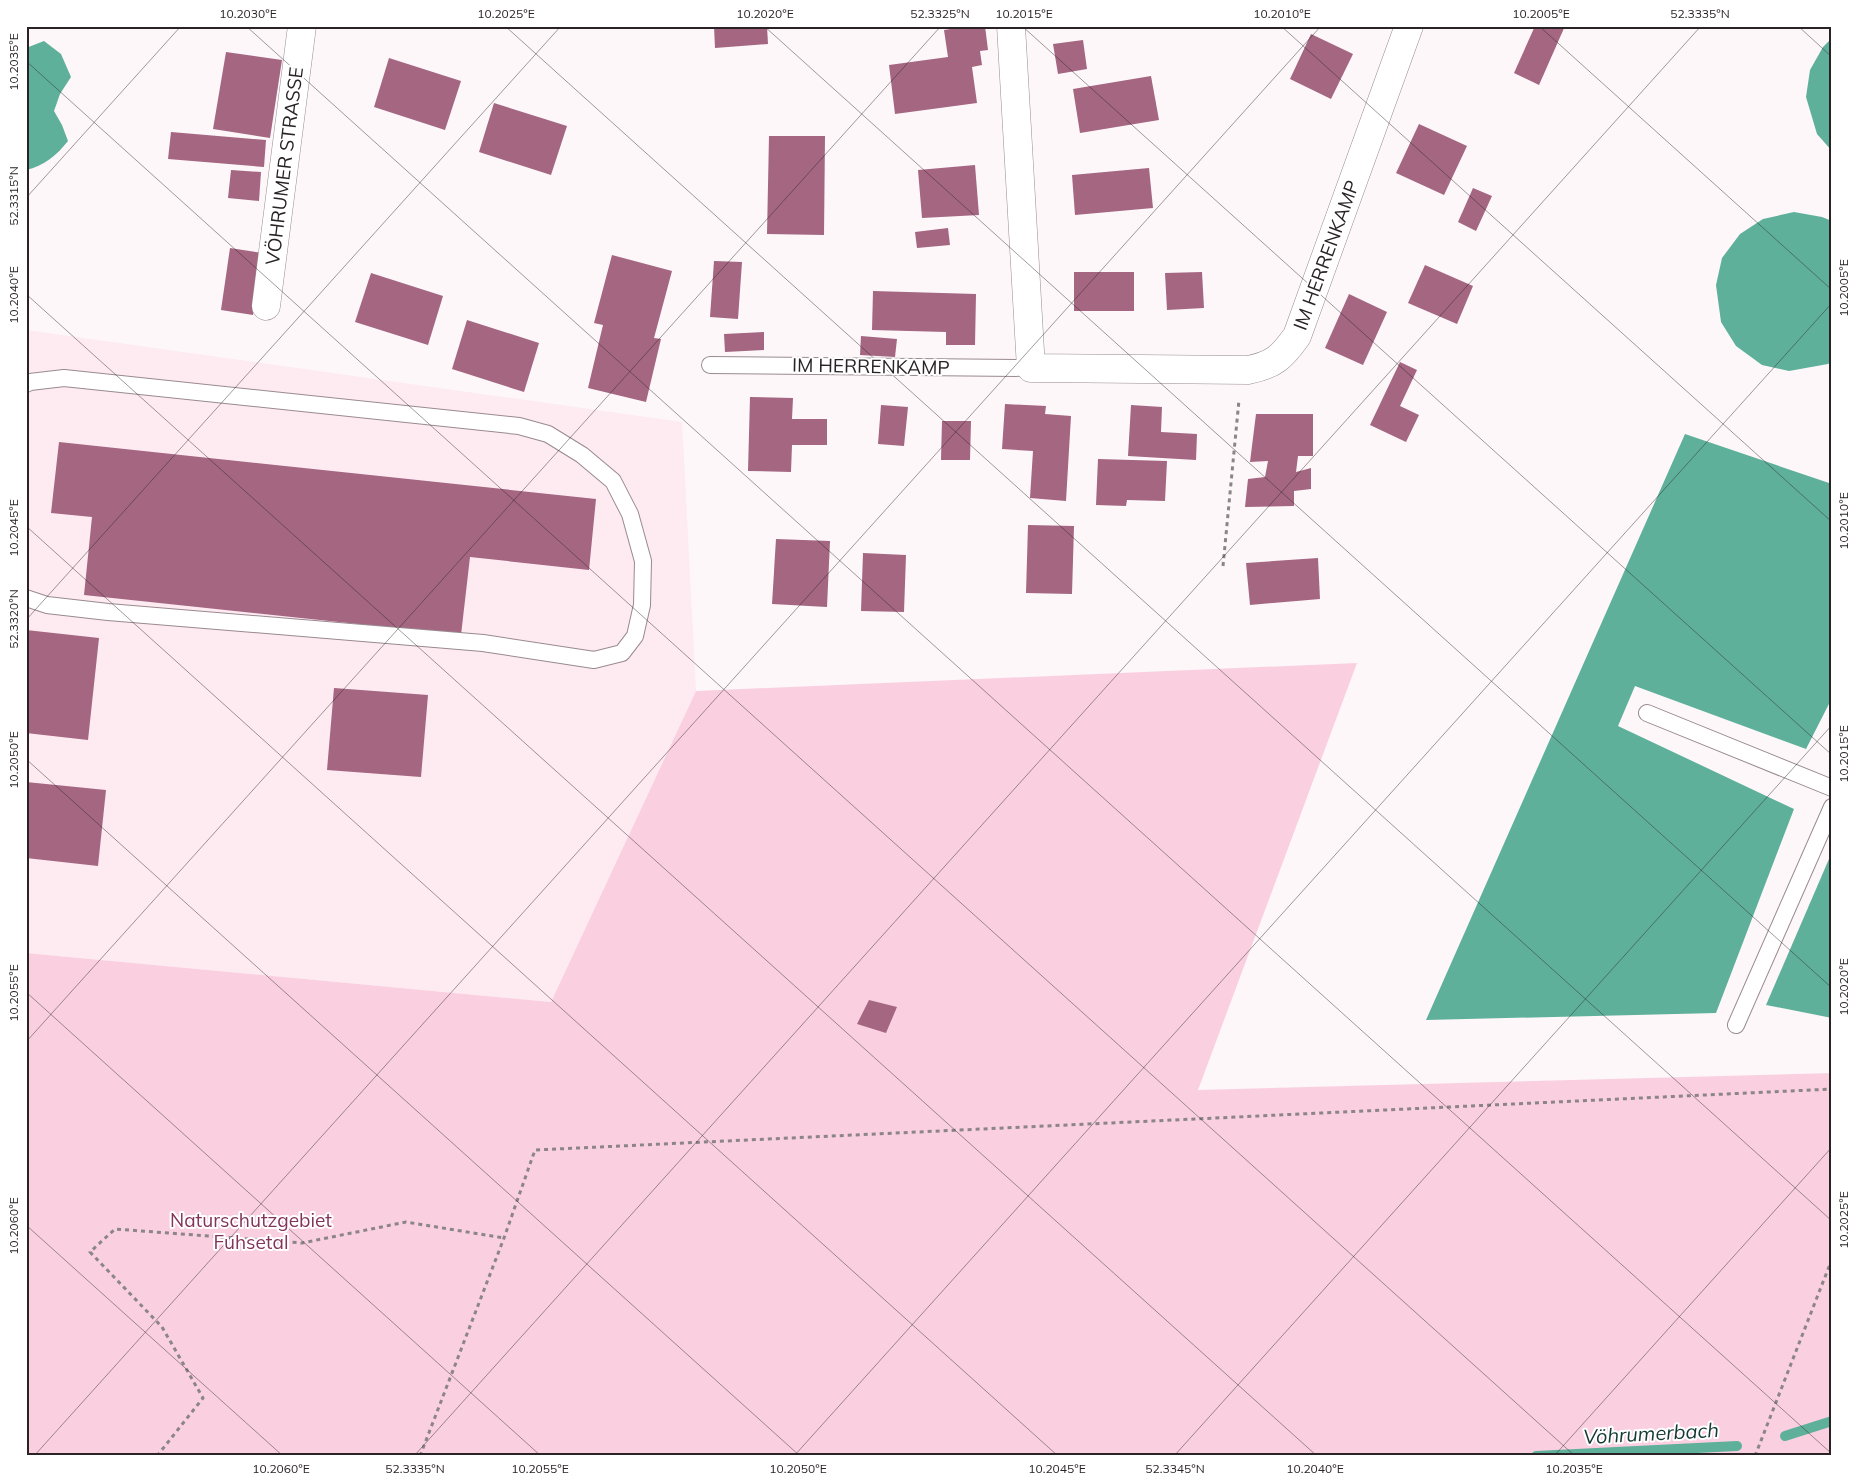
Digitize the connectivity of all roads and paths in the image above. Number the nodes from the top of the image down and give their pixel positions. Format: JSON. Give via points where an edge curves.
{"nodes":[{"id":1,"x":302,"y":26,"type":"edge"},
{"id":2,"x":1011,"y":26,"type":"edge"},
{"id":3,"x":1409,"y":26,"type":"edge"},
{"id":4,"x":266,"y":306,"type":"dead end"},
{"id":5,"x":710,"y":365,"type":"dead end"},
{"id":6,"x":1032,"y":368,"type":"junction"},
{"id":7,"x":1242,"y":370,"type":"junction"},
{"id":8,"x":26,"y":384,"type":"edge"},
{"id":9,"x":1223,"y":566,"type":"dead end"},
{"id":10,"x":26,"y":598,"type":"edge"},
{"id":11,"x":1646,"y":713,"type":"dead end"},
{"id":12,"x":1832,"y":788,"type":"edge"},
{"id":13,"x":1832,"y":807,"type":"edge"},
{"id":14,"x":1736,"y":1025,"type":"dead end"},
{"id":15,"x":1832,"y":1089,"type":"edge"},
{"id":16,"x":504,"y":1238,"type":"junction"},
{"id":17,"x":1832,"y":1259,"type":"edge"},
{"id":18,"x":157,"y":1456,"type":"edge"},
{"id":19,"x":420,"y":1456,"type":"edge"},
{"id":20,"x":1755,"y":1456,"type":"edge"}],
"edges":[{"from":1,"to":4,"type":"street","name":"VÖHRUMER STRASSE"},
{"from":2,"to":6,"type":"street"},
{"from":3,"to":7,"type":"street","name":"IM HERRENKAMP","via":[[1297,336],[1274,362]]},
{"from":5,"to":6,"type":"lane","name":"IM HERRENKAMP"},
{"from":6,"to":7,"type":"street","name":"IM HERRENKAMP"},
{"from":7,"to":9,"type":"path"},
{"from":8,"to":10,"type":"lane","via":[[64,378],[509,425],[548,434],[582,455],[613,481],[630,514],[643,561],[642,605],[635,636],[622,653],[594,660],[483,643],[108,612],[47,605]]},
{"from":11,"to":12,"type":"lane"},
{"from":13,"to":14,"type":"lane"},
{"from":15,"to":16,"type":"path","via":[[535,1150]]},
{"from":16,"to":18,"type":"path","via":[[406,1222],[302,1243],[115,1229],[90,1252],[162,1327],[203,1398]]},
{"from":16,"to":19,"type":"path"},
{"from":17,"to":20,"type":"path"}]}
